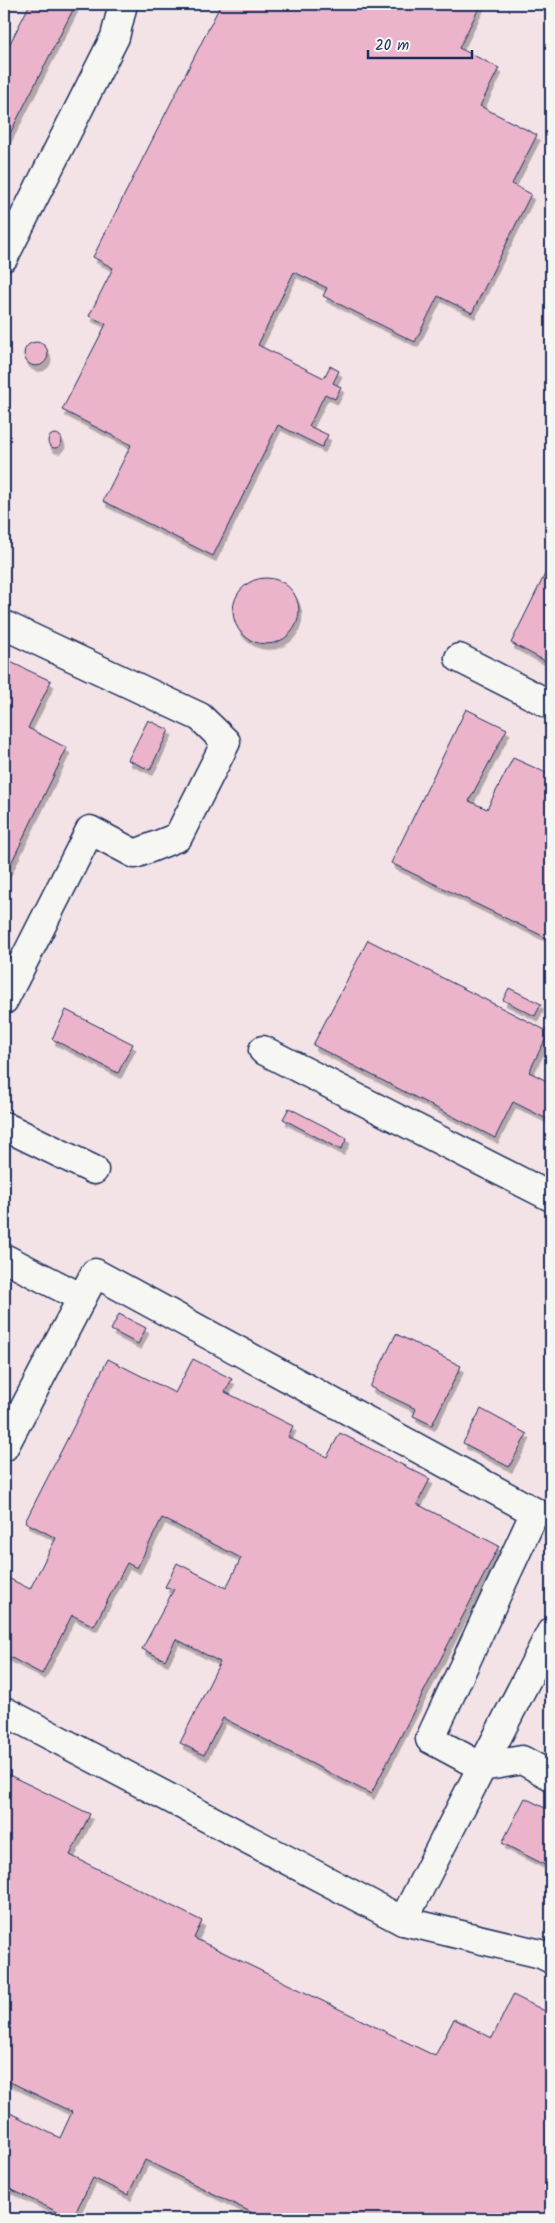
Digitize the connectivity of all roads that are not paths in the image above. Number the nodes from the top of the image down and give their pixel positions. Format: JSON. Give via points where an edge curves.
{"nodes":[{"id":1,"x":122,"y":4,"type":"edge"},
{"id":2,"x":4,"y":257,"type":"edge"},
{"id":3,"x":4,"y":625,"type":"edge"},
{"id":4,"x":459,"y":658,"type":"dead end"},
{"id":5,"x":551,"y":704,"type":"edge"},
{"id":6,"x":4,"y":1000,"type":"edge"},
{"id":7,"x":263,"y":1050,"type":"dead end"},
{"id":8,"x":4,"y":1126,"type":"edge"},
{"id":9,"x":94,"y":1170,"type":"dead end"},
{"id":10,"x":551,"y":1197,"type":"edge"},
{"id":11,"x":4,"y":1258,"type":"edge"},
{"id":12,"x":82,"y":1298,"type":"junction"},
{"id":13,"x":4,"y":1447,"type":"edge"},
{"id":14,"x":551,"y":1632,"type":"edge"},
{"id":15,"x":4,"y":1711,"type":"edge"},
{"id":16,"x":482,"y":1767,"type":"junction"},
{"id":17,"x":551,"y":1776,"type":"edge"},
{"id":18,"x":403,"y":1921,"type":"junction"},
{"id":19,"x":551,"y":1959,"type":"edge"}],
"edges":[{"from":1,"to":2,"type":"lane","via":[[115,37]]},
{"from":3,"to":6,"type":"lane","via":[[200,717],[226,742],[178,837],[136,854],[90,830]]},
{"from":4,"to":5,"type":"lane"},
{"from":7,"to":10,"type":"lane"},
{"from":8,"to":9,"type":"lane"},
{"from":11,"to":12,"type":"lane"},
{"from":12,"to":13,"type":"lane"},
{"from":12,"to":16,"type":"lane","via":[[95,1273],[535,1512],[430,1739]]},
{"from":14,"to":16,"type":"lane"},
{"from":15,"to":18,"type":"lane"},
{"from":16,"to":17,"type":"lane","via":[[522,1760]]},
{"from":16,"to":18,"type":"lane"},
{"from":18,"to":19,"type":"lane"}]}
